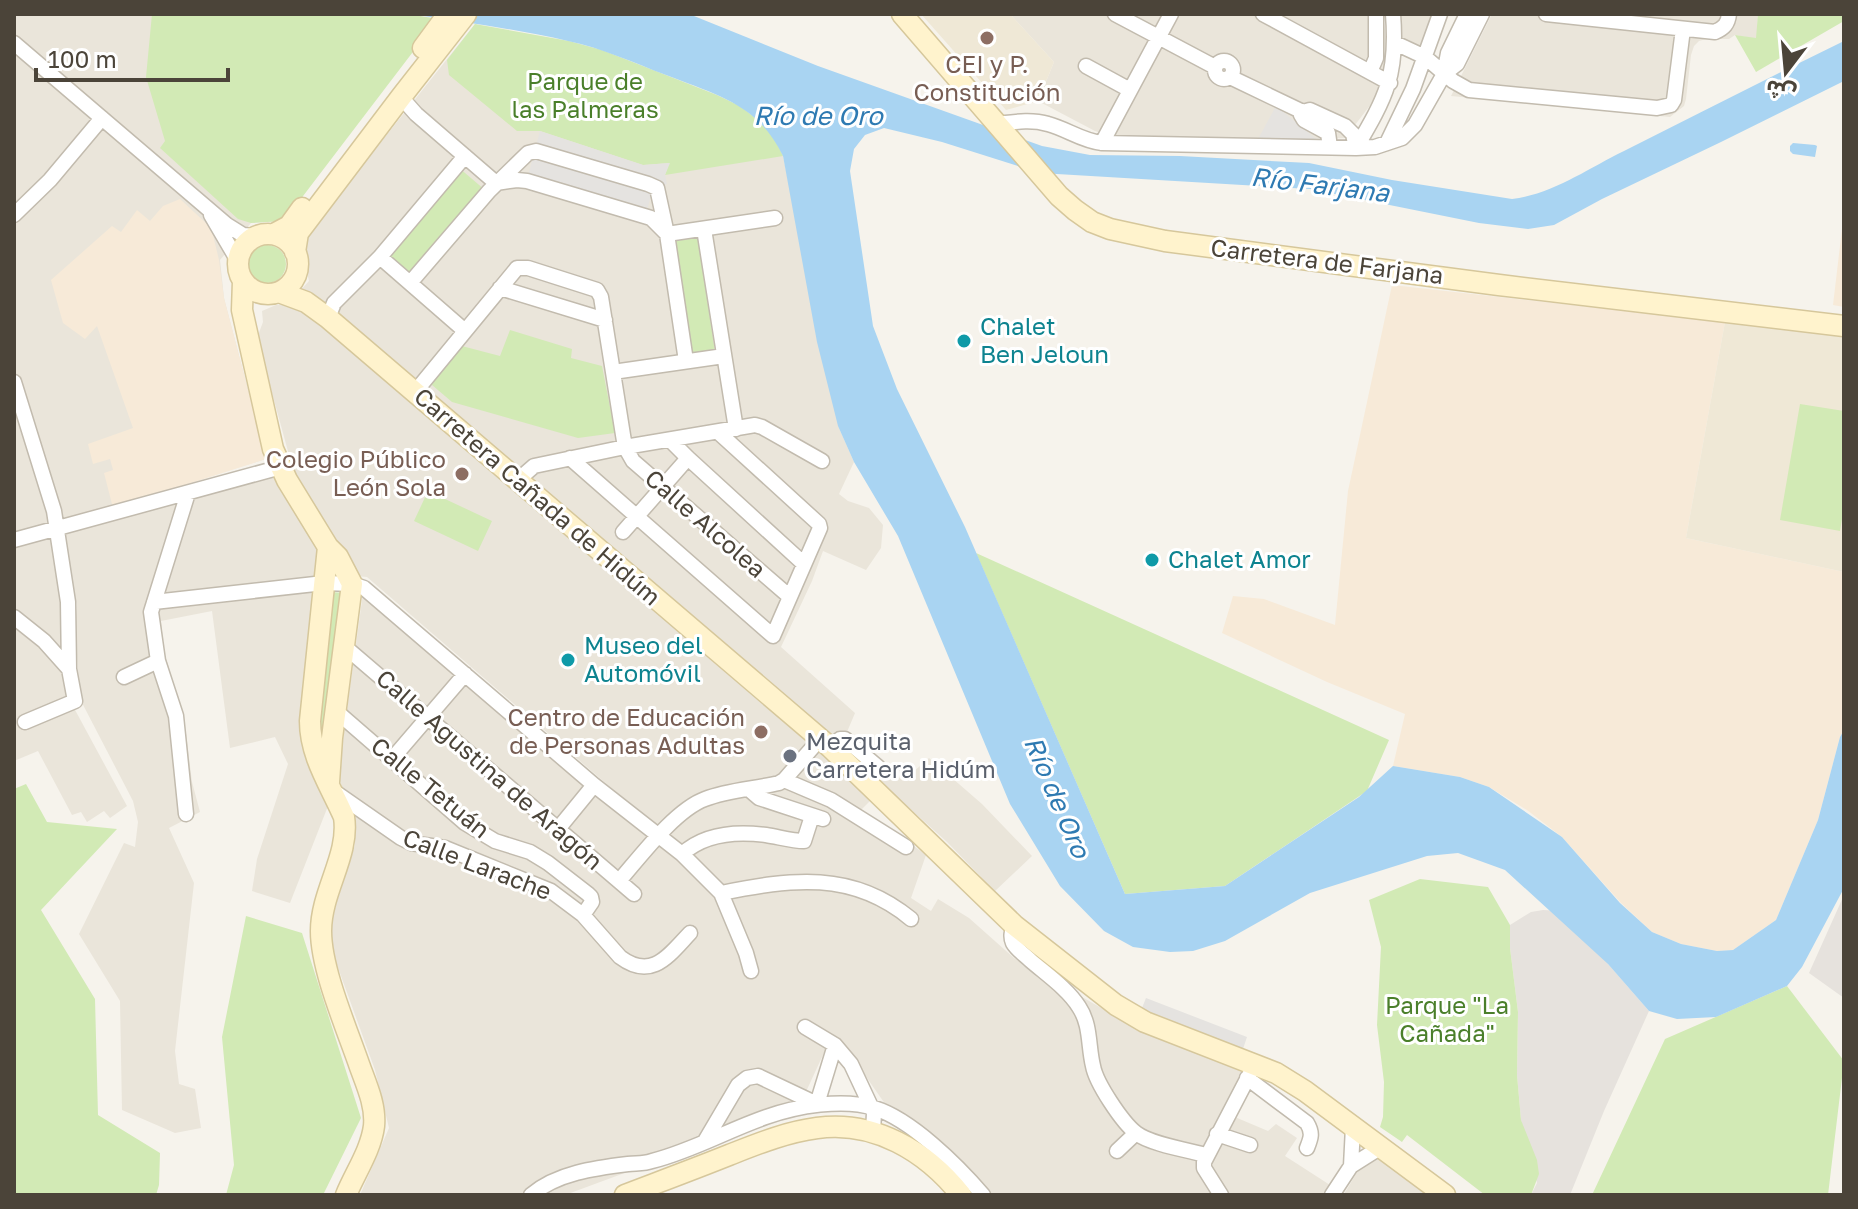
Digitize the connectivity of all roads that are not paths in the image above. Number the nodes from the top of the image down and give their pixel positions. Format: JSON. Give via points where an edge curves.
{"nodes":[{"id":1,"x":902,"y":14,"type":"edge"},
{"id":2,"x":1115,"y":14,"type":"edge"},
{"id":3,"x":1171,"y":14,"type":"edge"},
{"id":4,"x":1263,"y":14,"type":"edge"},
{"id":5,"x":1376,"y":14,"type":"edge"},
{"id":6,"x":1393,"y":14,"type":"edge"},
{"id":7,"x":1440,"y":14,"type":"edge"},
{"id":8,"x":1467,"y":14,"type":"edge"},
{"id":9,"x":1482,"y":14,"type":"edge"},
{"id":10,"x":1546,"y":14,"type":"edge"},
{"id":11,"x":1729,"y":14,"type":"edge"},
{"id":12,"x":1286,"y":20,"type":"edge"},
{"id":13,"x":452,"y":21,"type":"edge"},
{"id":14,"x":1683,"y":29,"type":"junction"},
{"id":15,"x":1158,"y":37,"type":"junction"},
{"id":16,"x":14,"y":43,"type":"edge"},
{"id":17,"x":1395,"y":43,"type":"junction"},
{"id":18,"x":1425,"y":57,"type":"junction"},
{"id":19,"x":1086,"y":66,"type":"dead end"},
{"id":20,"x":1370,"y":72,"type":"junction"},
{"id":21,"x":1444,"y":74,"type":"junction"},
{"id":22,"x":1390,"y":83,"type":"junction"},
{"id":23,"x":1130,"y":90,"type":"junction"},
{"id":24,"x":401,"y":97,"type":"junction"},
{"id":25,"x":1303,"y":112,"type":"junction"},
{"id":26,"x":102,"y":118,"type":"junction"},
{"id":27,"x":1000,"y":127,"type":"junction"},
{"id":28,"x":1102,"y":143,"type":"junction"},
{"id":29,"x":1387,"y":143,"type":"junction"},
{"id":30,"x":1330,"y":147,"type":"junction"},
{"id":31,"x":1356,"y":148,"type":"junction"},
{"id":32,"x":465,"y":156,"type":"junction"},
{"id":33,"x":496,"y":183,"type":"junction"},
{"id":34,"x":209,"y":211,"type":"junction"},
{"id":35,"x":15,"y":214,"type":"edge"},
{"id":36,"x":775,"y":218,"type":"dead end"},
{"id":37,"x":704,"y":229,"type":"junction"},
{"id":38,"x":667,"y":234,"type":"junction"},
{"id":39,"x":265,"y":235,"type":"junction"},
{"id":40,"x":296,"y":257,"type":"junction"},
{"id":41,"x":380,"y":257,"type":"junction"},
{"id":42,"x":241,"y":271,"type":"junction"},
{"id":43,"x":410,"y":283,"type":"junction"},
{"id":44,"x":500,"y":288,"type":"junction"},
{"id":45,"x":272,"y":292,"type":"junction"},
{"id":46,"x":322,"y":313,"type":"junction"},
{"id":47,"x":605,"y":320,"type":"junction"},
{"id":48,"x":244,"y":322,"type":"junction"},
{"id":49,"x":1844,"y":326,"type":"edge"},
{"id":50,"x":465,"y":331,"type":"junction"},
{"id":51,"x":724,"y":356,"type":"junction"},
{"id":52,"x":686,"y":361,"type":"junction"},
{"id":53,"x":613,"y":372,"type":"junction"},
{"id":54,"x":14,"y":382,"type":"edge"},
{"id":55,"x":415,"y":392,"type":"junction"},
{"id":56,"x":736,"y":429,"type":"junction"},
{"id":57,"x":718,"y":432,"type":"junction"},
{"id":58,"x":670,"y":440,"type":"junction"},
{"id":59,"x":625,"y":447,"type":"junction"},
{"id":60,"x":570,"y":458,"type":"junction"},
{"id":61,"x":688,"y":458,"type":"junction"},
{"id":62,"x":822,"y":461,"type":"dead end"},
{"id":63,"x":281,"y":467,"type":"junction"},
{"id":64,"x":518,"y":480,"type":"junction"},
{"id":65,"x":662,"y":487,"type":"junction"},
{"id":66,"x":188,"y":493,"type":"junction"},
{"id":67,"x":636,"y":517,"type":"junction"},
{"id":68,"x":57,"y":529,"type":"junction"},
{"id":69,"x":623,"y":532,"type":"dead end"},
{"id":70,"x":14,"y":540,"type":"edge"},
{"id":71,"x":328,"y":547,"type":"junction"},
{"id":72,"x":804,"y":564,"type":"junction"},
{"id":73,"x":324,"y":583,"type":"junction"},
{"id":74,"x":352,"y":584,"type":"junction"},
{"id":75,"x":790,"y":597,"type":"junction"},
{"id":76,"x":154,"y":602,"type":"junction"},
{"id":77,"x":14,"y":617,"type":"edge"},
{"id":78,"x":344,"y":646,"type":"junction"},
{"id":79,"x":158,"y":661,"type":"junction"},
{"id":80,"x":69,"y":669,"type":"junction"},
{"id":81,"x":465,"y":674,"type":"junction"},
{"id":82,"x":124,"y":677,"type":"dead end"},
{"id":83,"x":336,"y":711,"type":"junction"},
{"id":84,"x":428,"y":717,"type":"junction"},
{"id":85,"x":25,"y":722,"type":"dead end"},
{"id":86,"x":825,"y":743,"type":"junction"},
{"id":87,"x":392,"y":759,"type":"junction"},
{"id":88,"x":878,"y":767,"type":"dead end"},
{"id":89,"x":784,"y":780,"type":"junction"},
{"id":90,"x":594,"y":785,"type":"junction"},
{"id":91,"x":330,"y":786,"type":"junction"},
{"id":92,"x":752,"y":789,"type":"junction"},
{"id":93,"x":186,"y":814,"type":"dead end"},
{"id":94,"x":558,"y":829,"type":"junction"},
{"id":95,"x":659,"y":836,"type":"junction"},
{"id":96,"x":906,"y":847,"type":"dead end"},
{"id":97,"x":682,"y":854,"type":"junction"},
{"id":98,"x":619,"y":881,"type":"junction"},
{"id":99,"x":721,"y":893,"type":"junction"},
{"id":100,"x":634,"y":894,"type":"dead end"},
{"id":101,"x":583,"y":915,"type":"junction"},
{"id":102,"x":911,"y":919,"type":"dead end"},
{"id":103,"x":1014,"y":925,"type":"junction"},
{"id":104,"x":690,"y":933,"type":"dead end"},
{"id":105,"x":751,"y":971,"type":"dead end"},
{"id":106,"x":805,"y":1027,"type":"dead end"},
{"id":107,"x":835,"y":1045,"type":"junction"},
{"id":108,"x":1251,"y":1071,"type":"junction"},
{"id":109,"x":817,"y":1104,"type":"junction"},
{"id":110,"x":871,"y":1107,"type":"junction"},
{"id":111,"x":1353,"y":1127,"type":"junction"},
{"id":112,"x":873,"y":1132,"type":"junction"},
{"id":113,"x":1217,"y":1134,"type":"junction"},
{"id":114,"x":1143,"y":1137,"type":"junction"},
{"id":115,"x":705,"y":1141,"type":"junction"},
{"id":116,"x":1250,"y":1145,"type":"dead end"},
{"id":117,"x":1381,"y":1147,"type":"junction"},
{"id":118,"x":1307,"y":1148,"type":"dead end"},
{"id":119,"x":1117,"y":1151,"type":"dead end"},
{"id":120,"x":1206,"y":1155,"type":"junction"},
{"id":121,"x":1154,"y":1158,"type":"dead end"},
{"id":122,"x":1351,"y":1166,"type":"junction"},
{"id":123,"x":346,"y":1195,"type":"edge"},
{"id":124,"x":531,"y":1195,"type":"edge"},
{"id":125,"x":625,"y":1195,"type":"edge"},
{"id":126,"x":961,"y":1195,"type":"edge"},
{"id":127,"x":983,"y":1195,"type":"edge"},
{"id":128,"x":1221,"y":1195,"type":"edge"},
{"id":129,"x":1332,"y":1195,"type":"edge"},
{"id":130,"x":1445,"y":1195,"type":"edge"}],
"edges":[{"from":1,"to":27,"type":"street","name":"Carretera de Farjana"},
{"from":2,"to":15,"type":"street"},
{"from":3,"to":15,"type":"street"},
{"from":4,"to":12,"type":"street"},
{"from":5,"to":20,"type":"street","via":[[1376,58]]},
{"from":6,"to":17,"type":"street"},
{"from":7,"to":18,"type":"street"},
{"from":8,"to":21,"type":"street"},
{"from":9,"to":21,"type":"street","via":[[1457,64]]},
{"from":10,"to":14,"type":"street"},
{"from":11,"to":14,"type":"street","via":[[1727,25],[1715,32]]},
{"from":12,"to":20,"type":"street"},
{"from":13,"to":24,"type":"street"},
{"from":13,"to":39,"type":"street","via":[[289,226]]},
{"from":14,"to":21,"type":"street","via":[[1676,96],[1671,105],[1657,108],[1469,90]]},
{"from":15,"to":23,"type":"street"},
{"from":15,"to":25,"type":"street","via":[[1215,67],[1230,62],[1230,77]]},
{"from":16,"to":26,"type":"street"},
{"from":17,"to":18,"type":"street"},
{"from":17,"to":22,"type":"street"},
{"from":18,"to":21,"type":"street"},
{"from":18,"to":29,"type":"street"},
{"from":19,"to":23,"type":"street"},
{"from":20,"to":22,"type":"street"},
{"from":21,"to":29,"type":"street","via":[[1415,125]]},
{"from":22,"to":31,"type":"street"},
{"from":23,"to":28,"type":"street"},
{"from":24,"to":32,"type":"street"},
{"from":24,"to":40,"type":"street","via":[[298,233]]},
{"from":25,"to":30,"type":"street","via":[[1304,120],[1328,133]]},
{"from":25,"to":31,"type":"street","via":[[1310,110],[1345,126]]},
{"from":26,"to":34,"type":"street"},
{"from":26,"to":35,"type":"street"},
{"from":27,"to":28,"type":"street","via":[[1046,123]]},
{"from":27,"to":49,"type":"street","name":"Carretera de Farjana","via":[[1075,210],[1110,229],[1165,241]]},
{"from":28,"to":30,"type":"street"},
{"from":29,"to":31,"type":"street"},
{"from":30,"to":31,"type":"street"},
{"from":32,"to":33,"type":"street"},
{"from":32,"to":41,"type":"street"},
{"from":33,"to":38,"type":"street","via":[[527,181],[651,218]]},
{"from":33,"to":38,"type":"street","via":[[532,150],[589,166],[657,188]]},
{"from":33,"to":43,"type":"street"},
{"from":34,"to":39,"type":"street","via":[[243,235]]},
{"from":34,"to":42,"type":"street"},
{"from":36,"to":37,"type":"street"},
{"from":37,"to":38,"type":"street"},
{"from":37,"to":51,"type":"street"},
{"from":38,"to":52,"type":"street"},
{"from":39,"to":40,"type":"street","via":[[287,240]]},
{"from":39,"to":42,"type":"street","via":[[244,246]]},
{"from":40,"to":45,"type":"street","via":[[293,280]]},
{"from":40,"to":46,"type":"street","via":[[309,295]]},
{"from":41,"to":43,"type":"street"},
{"from":41,"to":46,"type":"street"},
{"from":42,"to":45,"type":"street","via":[[257,291]]},
{"from":42,"to":48,"type":"street"},
{"from":43,"to":50,"type":"street"},
{"from":44,"to":47,"type":"street"},
{"from":44,"to":47,"type":"street","via":[[520,267],[588,285],[601,297]]},
{"from":44,"to":50,"type":"street"},
{"from":45,"to":46,"type":"street"},
{"from":45,"to":48,"type":"street"},
{"from":46,"to":55,"type":"street","name":"Carretera Cañada de Hidúm"},
{"from":47,"to":53,"type":"street"},
{"from":48,"to":63,"type":"street"},
{"from":50,"to":55,"type":"street"},
{"from":51,"to":52,"type":"street"},
{"from":51,"to":56,"type":"street"},
{"from":52,"to":53,"type":"street"},
{"from":53,"to":59,"type":"street"},
{"from":54,"to":68,"type":"street"},
{"from":55,"to":64,"type":"street","name":"Carretera Cañada de Hidúm"},
{"from":56,"to":57,"type":"street"},
{"from":56,"to":62,"type":"street","via":[[762,427]]},
{"from":57,"to":58,"type":"street"},
{"from":57,"to":72,"type":"street","via":[[819,524]]},
{"from":58,"to":59,"type":"street"},
{"from":58,"to":61,"type":"street"},
{"from":59,"to":60,"type":"street"},
{"from":59,"to":65,"type":"street","name":"Calle Alcolea"},
{"from":60,"to":64,"type":"street","via":[[534,466]]},
{"from":60,"to":67,"type":"street"},
{"from":61,"to":65,"type":"street"},
{"from":61,"to":72,"type":"street"},
{"from":63,"to":66,"type":"street"},
{"from":63,"to":71,"type":"street"},
{"from":64,"to":86,"type":"street","name":"Carretera Cañada de Hidúm"},
{"from":65,"to":67,"type":"street"},
{"from":65,"to":75,"type":"street","name":"Calle Alcolea"},
{"from":66,"to":68,"type":"street"},
{"from":66,"to":76,"type":"street"},
{"from":67,"to":69,"type":"street"},
{"from":67,"to":75,"type":"street","via":[[773,636]]},
{"from":68,"to":70,"type":"street"},
{"from":68,"to":80,"type":"street","via":[[68,602]]},
{"from":71,"to":73,"type":"street"},
{"from":71,"to":74,"type":"street"},
{"from":72,"to":75,"type":"street"},
{"from":73,"to":74,"type":"street"},
{"from":73,"to":76,"type":"street"},
{"from":73,"to":91,"type":"street","via":[[310,734]]},
{"from":74,"to":78,"type":"street"},
{"from":74,"to":81,"type":"street","via":[[375,596]]},
{"from":76,"to":79,"type":"street"},
{"from":77,"to":80,"type":"street"},
{"from":78,"to":83,"type":"street"},
{"from":78,"to":84,"type":"street","name":"Calle Agustina de Aragón"},
{"from":79,"to":82,"type":"street"},
{"from":79,"to":93,"type":"street","via":[[176,716]]},
{"from":80,"to":85,"type":"street","via":[[75,701]]},
{"from":81,"to":84,"type":"street"},
{"from":81,"to":90,"type":"street"},
{"from":83,"to":87,"type":"street","name":"Calle Tetuán"},
{"from":83,"to":91,"type":"street"},
{"from":84,"to":87,"type":"street"},
{"from":84,"to":94,"type":"street","name":"Calle Agustina de Aragón"},
{"from":86,"to":88,"type":"street","via":[[845,739]]},
{"from":86,"to":89,"type":"street"},
{"from":86,"to":103,"type":"street","name":"Carretera Cañada de Hidúm"},
{"from":87,"to":101,"type":"street","name":"Calle Tetuán","via":[[465,823],[495,841],[530,852],[588,894],[592,902]]},
{"from":89,"to":92,"type":"street"},
{"from":89,"to":96,"type":"street","via":[[831,800]]},
{"from":90,"to":94,"type":"street"},
{"from":90,"to":95,"type":"street"},
{"from":91,"to":101,"type":"street","name":"Calle Larache","via":[[401,838],[445,848],[539,885]]},
{"from":91,"to":123,"type":"street","via":[[344,817],[344,842],[321,917],[321,940],[374,1117],[366,1152]]},
{"from":92,"to":95,"type":"street","via":[[692,805]]},
{"from":92,"to":97,"type":"street","via":[[759,798],[818,818],[804,841],[724,835],[701,840]]},
{"from":94,"to":98,"type":"street","name":"Calle Agustina de Aragón"},
{"from":95,"to":97,"type":"street"},
{"from":95,"to":98,"type":"street"},
{"from":97,"to":99,"type":"street"},
{"from":98,"to":100,"type":"street","name":"Calle Agustina de Aragón"},
{"from":99,"to":102,"type":"street","via":[[772,883],[818,882],[881,898]]},
{"from":99,"to":105,"type":"street"},
{"from":101,"to":104,"type":"street","name":"Calle Larache","via":[[620,957],[639,967],[659,963]]},
{"from":103,"to":108,"type":"street","name":"Carretera Cañada de Hidúm","via":[[1129,1014]]},
{"from":103,"to":114,"type":"street","via":[[1014,944],[1080,1007],[1095,1076]]},
{"from":106,"to":107,"type":"street"},
{"from":107,"to":109,"type":"street"},
{"from":107,"to":110,"type":"street","via":[[851,1064]]},
{"from":108,"to":111,"type":"street","name":"Carretera Cañada de Hidúm","via":[[1276,1073]]},
{"from":108,"to":113,"type":"street"},
{"from":108,"to":118,"type":"street","via":[[1307,1123],[1312,1136]]},
{"from":109,"to":110,"type":"street"},
{"from":109,"to":115,"type":"street"},
{"from":109,"to":115,"type":"street","via":[[758,1076],[747,1078]]},
{"from":110,"to":112,"type":"street"},
{"from":110,"to":127,"type":"street","via":[[935,1147]]},
{"from":111,"to":117,"type":"street","name":"Carretera Cañada de Hidúm"},
{"from":111,"to":122,"type":"street"},
{"from":112,"to":125,"type":"street","via":[[836,1126],[800,1131]]},
{"from":112,"to":126,"type":"street","via":[[908,1146]]},
{"from":113,"to":116,"type":"street"},
{"from":113,"to":120,"type":"street"},
{"from":114,"to":119,"type":"street"},
{"from":114,"to":120,"type":"street"},
{"from":114,"to":121,"type":"street"},
{"from":115,"to":124,"type":"street","via":[[653,1161],[558,1178]]},
{"from":117,"to":122,"type":"street"},
{"from":117,"to":130,"type":"street","name":"Carretera Cañada de Hidúm"},
{"from":120,"to":128,"type":"street","via":[[1204,1168]]},
{"from":122,"to":129,"type":"street"}]}
